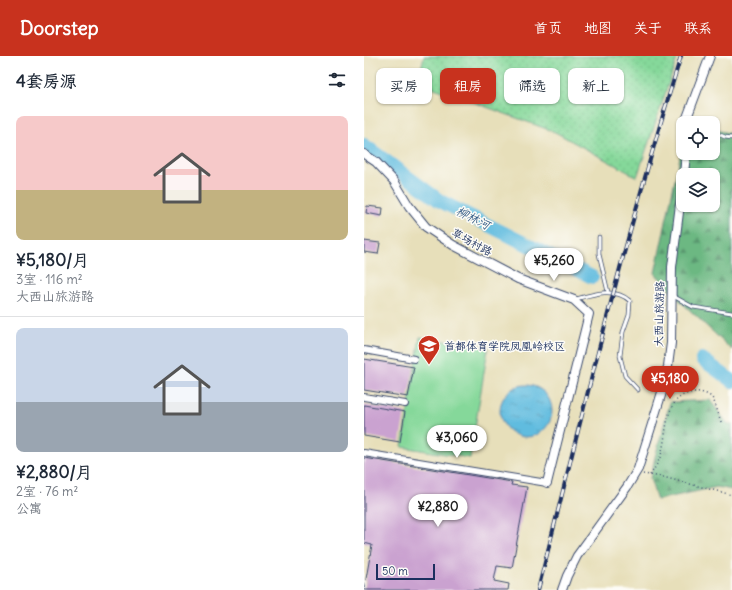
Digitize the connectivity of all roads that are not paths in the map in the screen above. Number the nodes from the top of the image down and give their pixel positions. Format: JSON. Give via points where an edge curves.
{"nodes":[{"id":1,"x":710,"y":56,"type":"edge"},
{"id":2,"x":689,"y":116,"type":"edge"},
{"id":3,"x":720,"y":135,"type":"edge"},
{"id":4,"x":732,"y":138,"type":"edge"},
{"id":5,"x":364,"y":154,"type":"edge"},
{"id":6,"x":679,"y":212,"type":"edge"},
{"id":7,"x":599,"y":237,"type":"dead end"},
{"id":8,"x":608,"y":292,"type":"junction"},
{"id":9,"x":671,"y":295,"type":"junction"},
{"id":10,"x":574,"y":300,"type":"junction"},
{"id":11,"x":732,"y":313,"type":"edge"},
{"id":12,"x":364,"y":350,"type":"edge"},
{"id":13,"x":414,"y":359,"type":"dead end"},
{"id":14,"x":638,"y":390,"type":"dead end"},
{"id":15,"x":364,"y":397,"type":"edge"},
{"id":16,"x":405,"y":404,"type":"dead end"},
{"id":17,"x":364,"y":453,"type":"edge"},
{"id":18,"x":547,"y":483,"type":"joint"},
{"id":19,"x":562,"y":590,"type":"edge"}],
"edges":[{"from":1,"to":2,"type":"street"},
{"from":3,"to":4,"type":"lane"},
{"from":5,"to":10,"type":"street","name":"草场村路","via":[[376,162],[394,181],[409,206],[426,226],[453,245],[518,279]]},
{"from":6,"to":9,"type":"street","name":"大西山旅游路"},
{"from":7,"to":8,"type":"lane","via":[[599,254]]},
{"from":8,"to":10,"type":"lane"},
{"from":8,"to":14,"type":"lane","via":[[624,295],[630,301],[620,356],[625,376]]},
{"from":9,"to":11,"type":"lane","via":[[693,307]]},
{"from":9,"to":19,"type":"street","name":"大西山旅游路","via":[[668,366],[643,452],[635,473],[623,493],[577,556]]},
{"from":10,"to":18,"type":"street","name":"草场村路","via":[[589,314]]},
{"from":12,"to":13,"type":"street"},
{"from":15,"to":16,"type":"street"},
{"from":17,"to":18,"type":"street"}]}
